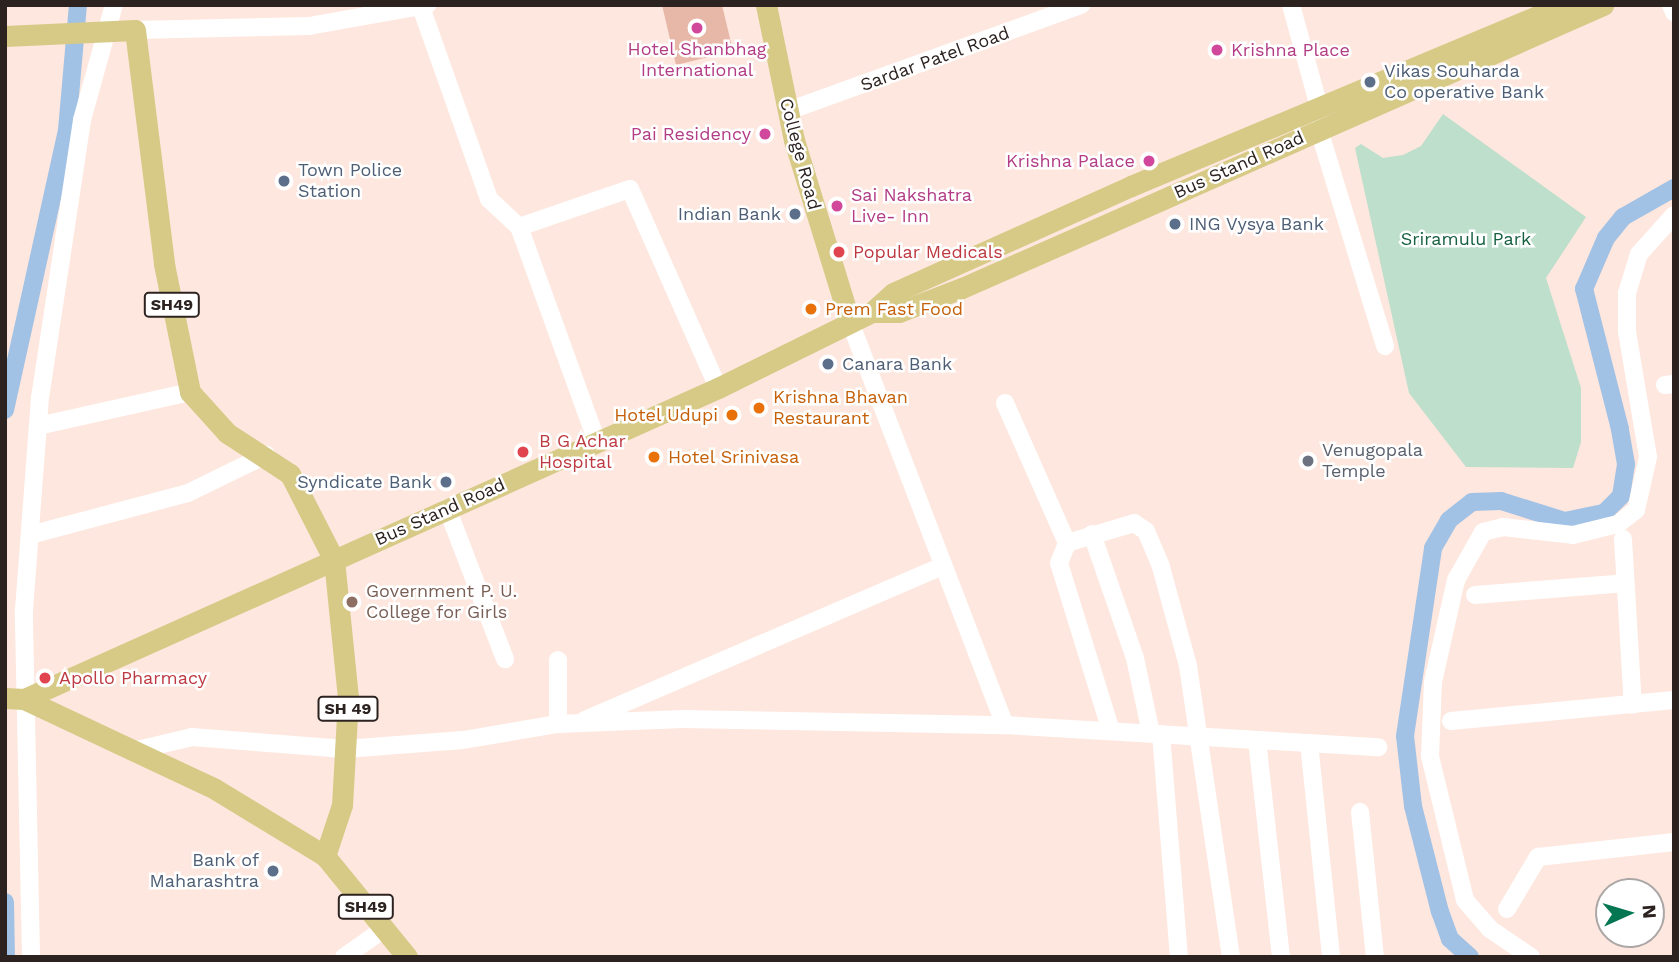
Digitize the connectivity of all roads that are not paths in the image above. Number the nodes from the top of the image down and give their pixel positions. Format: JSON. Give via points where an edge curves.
{"nodes":[{"id":1,"x":114,"y":5,"type":"edge"},
{"id":2,"x":766,"y":5,"type":"edge"},
{"id":3,"x":1081,"y":5,"type":"edge"},
{"id":4,"x":1291,"y":5,"type":"edge"},
{"id":5,"x":1564,"y":5,"type":"edge"},
{"id":6,"x":1603,"y":5,"type":"edge"},
{"id":7,"x":1671,"y":5,"type":"edge"},
{"id":8,"x":424,"y":6,"type":"edge"},
{"id":9,"x":1674,"y":12,"type":"edge"},
{"id":10,"x":135,"y":30,"type":"junction"},
{"id":11,"x":102,"y":31,"type":"junction"},
{"id":12,"x":5,"y":36,"type":"edge"},
{"id":13,"x":788,"y":111,"type":"junction"},
{"id":14,"x":1320,"y":120,"type":"junction"},
{"id":15,"x":1674,"y":215,"type":"edge"},
{"id":16,"x":519,"y":227,"type":"junction"},
{"id":17,"x":850,"y":322,"type":"junction"},
{"id":18,"x":1385,"y":346,"type":"dead end"},
{"id":19,"x":718,"y":388,"type":"junction"},
{"id":20,"x":190,"y":392,"type":"junction"},
{"id":21,"x":1004,"y":403,"type":"dead end"},
{"id":22,"x":38,"y":426,"type":"junction"},
{"id":23,"x":597,"y":442,"type":"junction"},
{"id":24,"x":266,"y":455,"type":"junction"},
{"id":25,"x":447,"y":508,"type":"junction"},
{"id":26,"x":1092,"y":534,"type":"junction"},
{"id":27,"x":30,"y":535,"type":"junction"},
{"id":28,"x":1623,"y":539,"type":"dead end"},
{"id":29,"x":1067,"y":543,"type":"junction"},
{"id":30,"x":334,"y":560,"type":"junction"},
{"id":31,"x":943,"y":566,"type":"junction"},
{"id":32,"x":1626,"y":583,"type":"junction"},
{"id":33,"x":1475,"y":595,"type":"dead end"},
{"id":34,"x":506,"y":659,"type":"dead end"},
{"id":35,"x":558,"y":660,"type":"dead end"},
{"id":36,"x":644,"y":690,"type":"junction"},
{"id":37,"x":15,"y":699,"type":"edge"},
{"id":38,"x":1674,"y":700,"type":"edge"},
{"id":39,"x":1633,"y":705,"type":"junction"},
{"id":40,"x":640,"y":721,"type":"junction"},
{"id":41,"x":1451,"y":721,"type":"dead end"},
{"id":42,"x":579,"y":723,"type":"junction"},
{"id":43,"x":558,"y":724,"type":"junction"},
{"id":44,"x":1005,"y":725,"type":"junction"},
{"id":45,"x":1111,"y":731,"type":"junction"},
{"id":46,"x":1156,"y":734,"type":"junction"},
{"id":47,"x":1199,"y":736,"type":"junction"},
{"id":48,"x":1257,"y":740,"type":"junction"},
{"id":49,"x":1309,"y":743,"type":"junction"},
{"id":50,"x":1378,"y":747,"type":"dead end"},
{"id":51,"x":345,"y":749,"type":"junction"},
{"id":52,"x":137,"y":750,"type":"junction"},
{"id":53,"x":1360,"y":812,"type":"dead end"},
{"id":54,"x":1674,"y":842,"type":"edge"},
{"id":55,"x":325,"y":856,"type":"junction"},
{"id":56,"x":1507,"y":909,"type":"dead end"},
{"id":57,"x":384,"y":929,"type":"junction"},
{"id":58,"x":30,"y":957,"type":"edge"},
{"id":59,"x":344,"y":957,"type":"edge"},
{"id":60,"x":407,"y":957,"type":"edge"},
{"id":61,"x":1179,"y":957,"type":"edge"},
{"id":62,"x":1231,"y":957,"type":"edge"},
{"id":63,"x":1281,"y":957,"type":"edge"},
{"id":64,"x":1331,"y":957,"type":"edge"},
{"id":65,"x":1375,"y":957,"type":"edge"},
{"id":66,"x":1531,"y":957,"type":"edge"}],
"edges":[{"from":1,"to":11,"type":"street"},
{"from":2,"to":13,"type":"main road","name":"College Road"},
{"from":3,"to":13,"type":"street","name":"Sardar Patel Road"},
{"from":4,"to":14,"type":"street"},
{"from":5,"to":14,"type":"main road","name":"Bus Stand Road"},
{"from":6,"to":14,"type":"main road","name":"Bus Stand Road"},
{"from":7,"to":9,"type":"street"},
{"from":8,"to":10,"type":"street","via":[[309,26]]},
{"from":8,"to":16,"type":"street","via":[[489,198]]},
{"from":10,"to":11,"type":"main road"},
{"from":10,"to":20,"type":"main road","number":"SH49","via":[[163,264]]},
{"from":11,"to":12,"type":"main road"},
{"from":11,"to":22,"type":"street","via":[[82,120]]},
{"from":13,"to":17,"type":"main road","name":"College Road"},
{"from":14,"to":17,"type":"main road","name":"Bus Stand Road","via":[[962,288],[900,312],[872,312]]},
{"from":14,"to":18,"type":"street"},
{"from":15,"to":66,"type":"street","via":[[1639,254],[1627,293],[1627,331],[1648,457],[1636,510],[1618,524],[1573,535],[1503,527],[1483,532],[1456,580],[1433,682],[1430,756],[1465,900],[1490,929]]},
{"from":16,"to":19,"type":"street","via":[[630,189]]},
{"from":16,"to":23,"type":"street"},
{"from":17,"to":19,"type":"main road","name":"Bus Stand Road"},
{"from":17,"to":31,"type":"street"},
{"from":19,"to":23,"type":"main road","name":"Bus Stand Road"},
{"from":20,"to":22,"type":"street"},
{"from":20,"to":24,"type":"main road","via":[[227,433]]},
{"from":21,"to":29,"type":"street"},
{"from":22,"to":27,"type":"street"},
{"from":23,"to":25,"type":"main road","name":"Bus Stand Road"},
{"from":24,"to":27,"type":"street","via":[[188,493]]},
{"from":24,"to":30,"type":"main road","via":[[289,474]]},
{"from":25,"to":30,"type":"main road","name":"Bus Stand Road"},
{"from":25,"to":34,"type":"street"},
{"from":26,"to":29,"type":"street"},
{"from":26,"to":46,"type":"street"},
{"from":26,"to":47,"type":"street","via":[[1127,523],[1146,531],[1173,603]]},
{"from":27,"to":37,"type":"street"},
{"from":28,"to":32,"type":"street"},
{"from":29,"to":45,"type":"street","via":[[1061,575]]},
{"from":30,"to":37,"type":"main road","name":"Bus Stand Road"},
{"from":30,"to":51,"type":"main road","number":"SH 49","via":[[348,698]]},
{"from":31,"to":36,"type":"street"},
{"from":31,"to":44,"type":"street"},
{"from":32,"to":33,"type":"street"},
{"from":32,"to":39,"type":"street"},
{"from":35,"to":43,"type":"street"},
{"from":36,"to":40,"type":"street"},
{"from":36,"to":42,"type":"street"},
{"from":37,"to":52,"type":"main road"},
{"from":37,"to":58,"type":"street"},
{"from":38,"to":39,"type":"street"},
{"from":39,"to":41,"type":"street"},
{"from":40,"to":42,"type":"street"},
{"from":40,"to":44,"type":"street"},
{"from":42,"to":43,"type":"street"},
{"from":43,"to":51,"type":"street","via":[[463,740]]},
{"from":44,"to":45,"type":"street"},
{"from":45,"to":46,"type":"street"},
{"from":46,"to":47,"type":"street"},
{"from":46,"to":61,"type":"street"},
{"from":47,"to":48,"type":"street"},
{"from":47,"to":62,"type":"street"},
{"from":48,"to":49,"type":"street"},
{"from":48,"to":63,"type":"street"},
{"from":49,"to":50,"type":"street"},
{"from":49,"to":64,"type":"street"},
{"from":51,"to":52,"type":"street","via":[[192,737]]},
{"from":51,"to":55,"type":"main road","number":"SH 49","via":[[342,805]]},
{"from":52,"to":55,"type":"main road"},
{"from":53,"to":65,"type":"street"},
{"from":54,"to":56,"type":"street","via":[[1538,857]]},
{"from":55,"to":57,"type":"main road","number":"SH49"},
{"from":57,"to":59,"type":"street"},
{"from":57,"to":60,"type":"main road","number":"SH49"}]}
